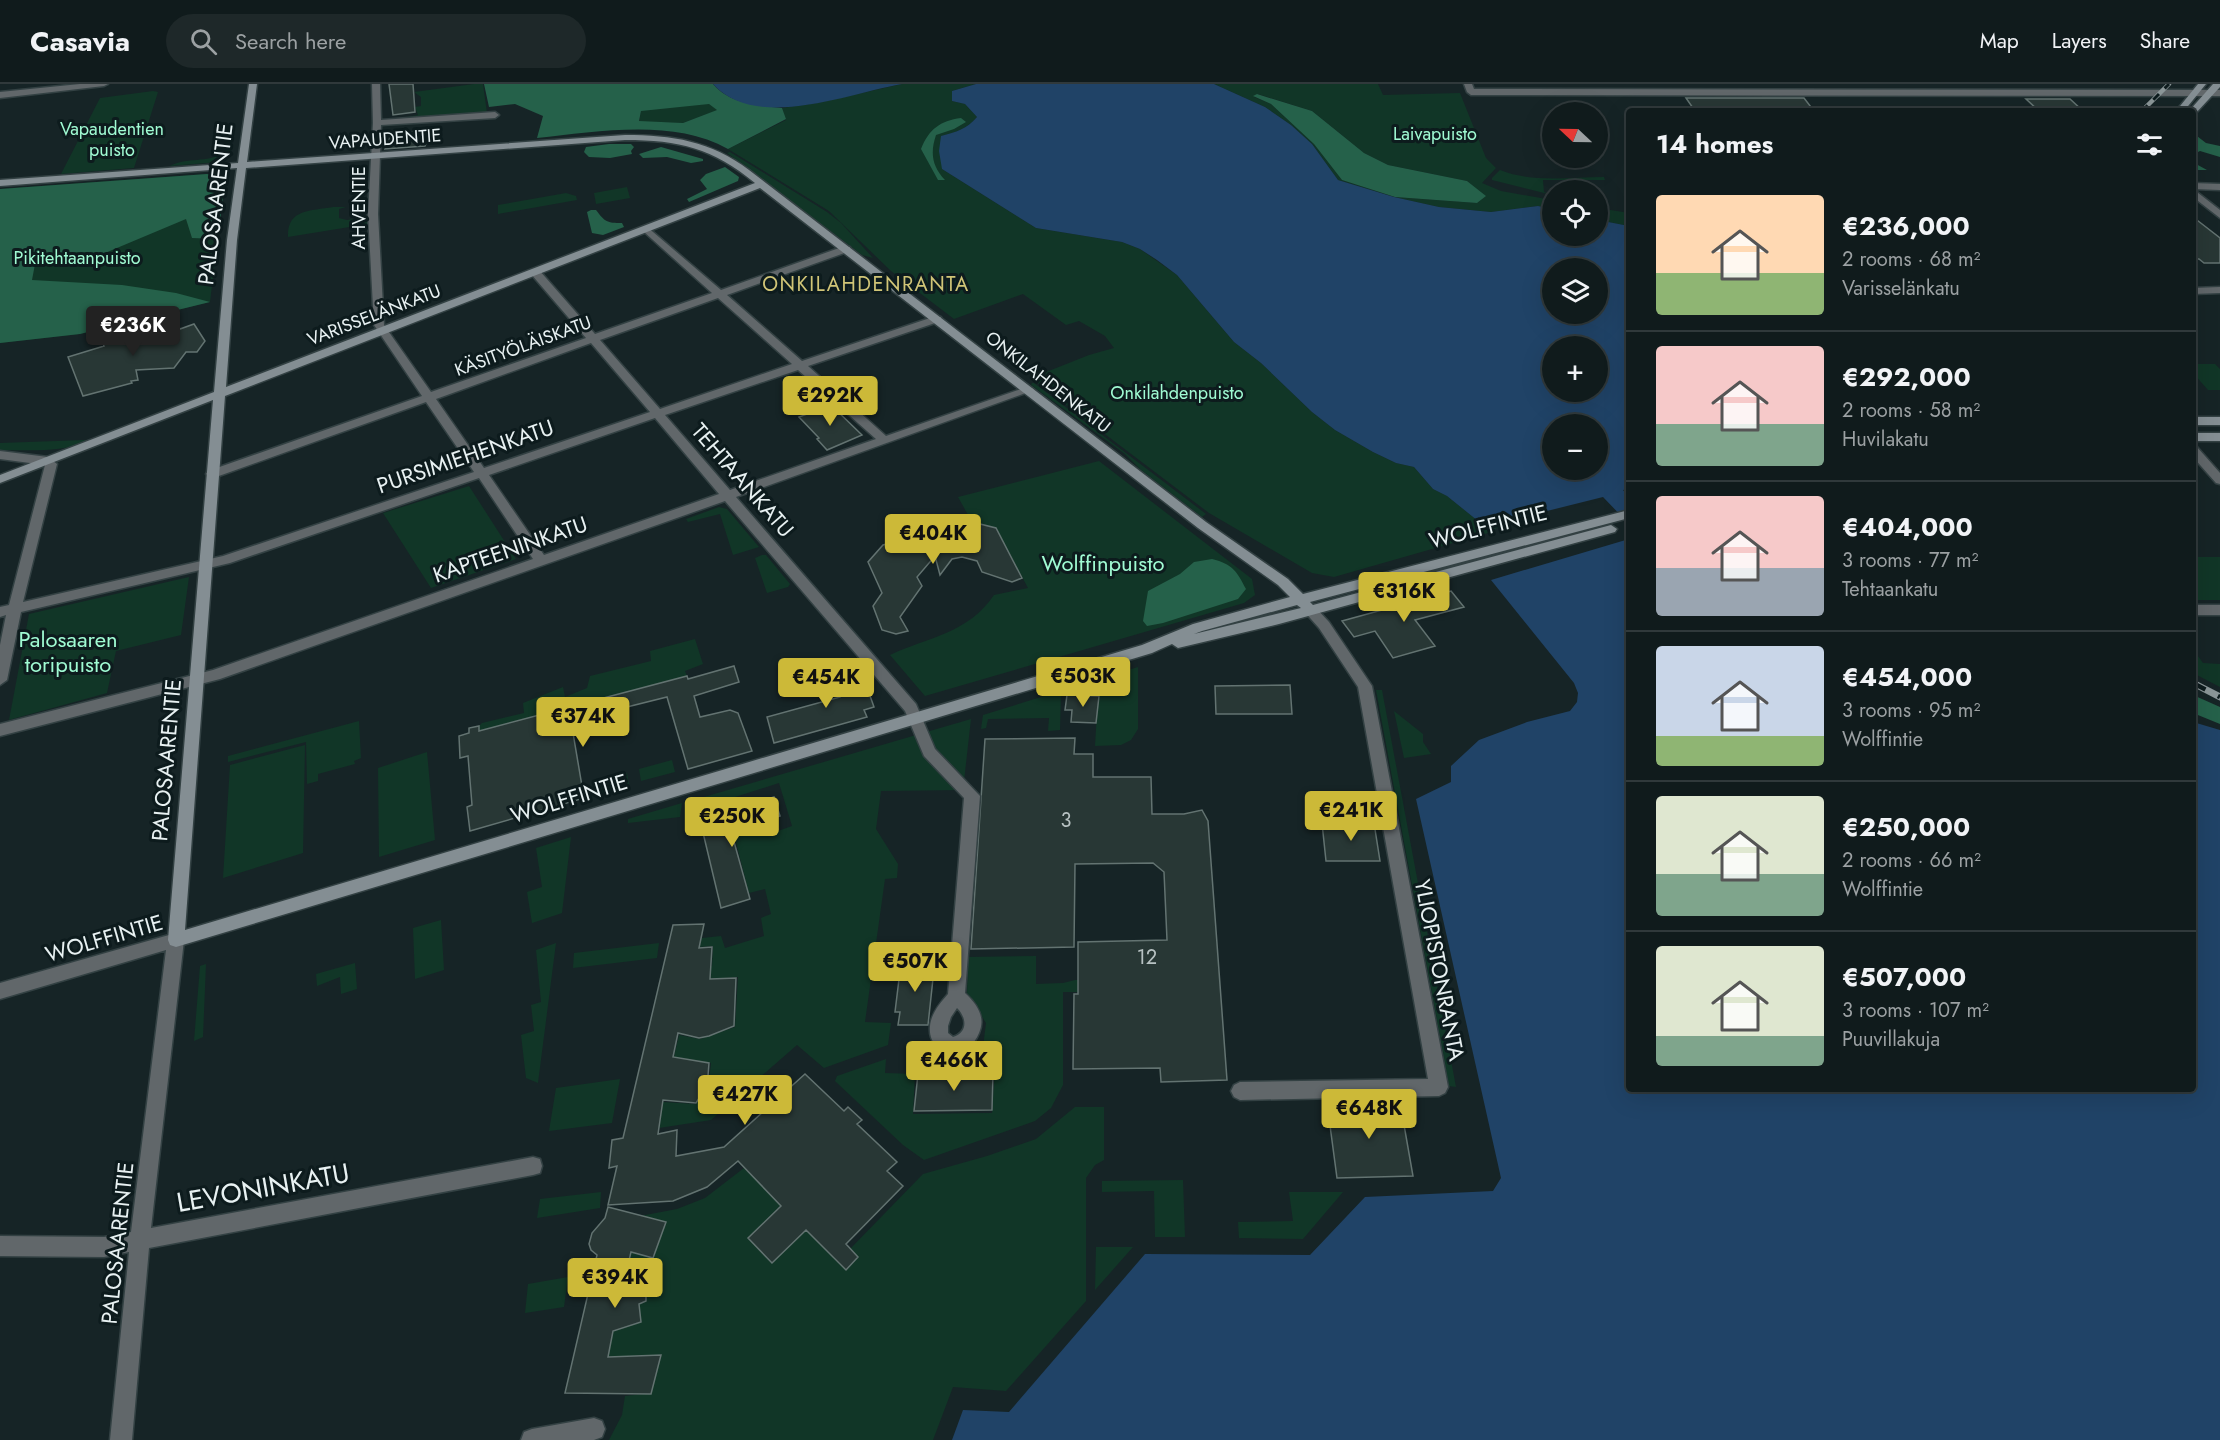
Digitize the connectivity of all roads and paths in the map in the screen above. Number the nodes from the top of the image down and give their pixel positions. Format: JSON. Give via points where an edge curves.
{"nodes":[{"id":1,"x":12,"y":84,"type":"edge"},
{"id":2,"x":104,"y":84,"type":"edge"},
{"id":3,"x":253,"y":84,"type":"edge"},
{"id":4,"x":376,"y":84,"type":"edge"},
{"id":5,"x":1667,"y":84,"type":"edge"},
{"id":6,"x":1866,"y":84,"type":"edge"},
{"id":7,"x":2068,"y":84,"type":"edge"},
{"id":8,"x":2202,"y":84,"type":"edge"},
{"id":9,"x":2217,"y":84,"type":"edge"},
{"id":10,"x":1470,"y":88,"type":"edge"},
{"id":11,"x":1672,"y":93,"type":"junction"},
{"id":12,"x":1874,"y":93,"type":"junction"},
{"id":13,"x":2078,"y":93,"type":"junction"},
{"id":14,"x":2160,"y":93,"type":"junction"},
{"id":15,"x":2194,"y":93,"type":"junction"},
{"id":16,"x":2209,"y":93,"type":"junction"},
{"id":17,"x":2220,"y":93,"type":"edge"},
{"id":18,"x":3,"y":94,"type":"edge"},
{"id":19,"x":0,"y":103,"type":"edge"},
{"id":20,"x":2182,"y":108,"type":"edge"},
{"id":21,"x":2183,"y":108,"type":"edge"},
{"id":22,"x":2196,"y":108,"type":"edge"},
{"id":23,"x":495,"y":115,"type":"dead end"},
{"id":24,"x":377,"y":123,"type":"junction"},
{"id":25,"x":376,"y":156,"type":"junction"},
{"id":26,"x":243,"y":166,"type":"junction"},
{"id":27,"x":2196,"y":177,"type":"edge"},
{"id":28,"x":2220,"y":177,"type":"edge"},
{"id":29,"x":0,"y":183,"type":"edge"},
{"id":30,"x":761,"y":184,"type":"junction"},
{"id":31,"x":2196,"y":186,"type":"edge"},
{"id":32,"x":2220,"y":187,"type":"edge"},
{"id":33,"x":2196,"y":195,"type":"edge"},
{"id":34,"x":2220,"y":215,"type":"edge"},
{"id":35,"x":646,"y":229,"type":"junction"},
{"id":36,"x":846,"y":249,"type":"junction"},
{"id":37,"x":535,"y":272,"type":"junction"},
{"id":38,"x":2196,"y":291,"type":"edge"},
{"id":39,"x":2220,"y":291,"type":"edge"},
{"id":40,"x":719,"y":294,"type":"junction"},
{"id":41,"x":937,"y":319,"type":"junction"},
{"id":42,"x":384,"y":330,"type":"junction"},
{"id":43,"x":592,"y":339,"type":"junction"},
{"id":44,"x":799,"y":366,"type":"junction"},
{"id":45,"x":1028,"y":390,"type":"junction"},
{"id":46,"x":221,"y":393,"type":"junction"},
{"id":47,"x":430,"y":397,"type":"junction"},
{"id":48,"x":657,"y":414,"type":"junction"},
{"id":49,"x":2196,"y":421,"type":"edge"},
{"id":50,"x":2220,"y":421,"type":"edge"},
{"id":51,"x":2196,"y":437,"type":"edge"},
{"id":52,"x":2220,"y":437,"type":"edge"},
{"id":53,"x":884,"y":440,"type":"junction"},
{"id":54,"x":2196,"y":453,"type":"edge"},
{"id":55,"x":0,"y":454,"type":"edge"},
{"id":56,"x":48,"y":461,"type":"junction"},
{"id":57,"x":482,"y":473,"type":"junction"},
{"id":58,"x":212,"y":474,"type":"junction"},
{"id":59,"x":0,"y":479,"type":"edge"},
{"id":60,"x":2220,"y":480,"type":"edge"},
{"id":61,"x":728,"y":495,"type":"junction"},
{"id":62,"x":1622,"y":523,"type":"edge"},
{"id":63,"x":541,"y":560,"type":"junction"},
{"id":64,"x":207,"y":564,"type":"junction"},
{"id":65,"x":1300,"y":599,"type":"junction"},
{"id":66,"x":15,"y":609,"type":"junction"},
{"id":67,"x":1310,"y":610,"type":"junction"},
{"id":68,"x":2196,"y":610,"type":"edge"},
{"id":69,"x":2220,"y":610,"type":"edge"},
{"id":70,"x":0,"y":612,"type":"edge"},
{"id":71,"x":1152,"y":647,"type":"junction"},
{"id":72,"x":0,"y":680,"type":"edge"},
{"id":73,"x":197,"y":680,"type":"junction"},
{"id":74,"x":917,"y":719,"type":"junction"},
{"id":75,"x":0,"y":730,"type":"edge"},
{"id":76,"x":176,"y":940,"type":"junction"},
{"id":77,"x":0,"y":991,"type":"edge"},
{"id":78,"x":956,"y":996,"type":"dead end"},
{"id":79,"x":1240,"y":1091,"type":"dead end"},
{"id":80,"x":533,"y":1166,"type":"dead end"},
{"id":81,"x":140,"y":1239,"type":"junction"},
{"id":82,"x":0,"y":1246,"type":"edge"},
{"id":83,"x":594,"y":1429,"type":"dead end"},
{"id":84,"x":121,"y":1440,"type":"edge"},
{"id":85,"x":532,"y":1440,"type":"edge"}],
"edges":[{"from":1,"to":18,"type":"street"},
{"from":2,"to":18,"type":"street"},
{"from":3,"to":26,"type":"main road","name":"PALOSAARENTIE"},
{"from":4,"to":24,"type":"street","name":"AHVENTIE"},
{"from":5,"to":11,"type":"street"},
{"from":6,"to":12,"type":"street"},
{"from":7,"to":13,"type":"street"},
{"from":8,"to":15,"type":"main road"},
{"from":9,"to":16,"type":"main road"},
{"from":10,"to":11,"type":"street"},
{"from":11,"to":12,"type":"street"},
{"from":12,"to":13,"type":"street"},
{"from":13,"to":14,"type":"street"},
{"from":14,"to":15,"type":"street"},
{"from":14,"to":20,"type":"street","via":[[2178,100]]},
{"from":15,"to":16,"type":"street"},
{"from":15,"to":21,"type":"main road"},
{"from":16,"to":17,"type":"street"},
{"from":16,"to":22,"type":"main road"},
{"from":18,"to":19,"type":"street"},
{"from":23,"to":24,"type":"street"},
{"from":24,"to":25,"type":"street","name":"AHVENTIE"},
{"from":25,"to":26,"type":"main road","name":"VAPAUDENTIE"},
{"from":25,"to":30,"type":"main road","name":"VAPAUDENTIE","via":[[612,138],[658,139],[709,149]]},
{"from":25,"to":42,"type":"street","name":"AHVENTIE","via":[[375,268],[379,325]]},
{"from":26,"to":29,"type":"main road","name":"VAPAUDENTIE"},
{"from":26,"to":46,"type":"main road","name":"PALOSAARENTIE","via":[[232,240]]},
{"from":27,"to":28,"type":"street"},
{"from":30,"to":35,"type":"main road","name":"VARISSELÄNKATU"},
{"from":30,"to":36,"type":"main road","name":"ONKILAHDENKATU"},
{"from":31,"to":32,"type":"street"},
{"from":33,"to":34,"type":"street"},
{"from":35,"to":37,"type":"main road","name":"VARISSELÄNKATU"},
{"from":35,"to":40,"type":"street"},
{"from":36,"to":40,"type":"street","name":"KÄSITYÖLÄISKATU"},
{"from":36,"to":41,"type":"main road","name":"ONKILAHDENKATU"},
{"from":37,"to":42,"type":"main road","name":"VARISSELÄNKATU"},
{"from":37,"to":43,"type":"street","name":"TEHTAANKATU"},
{"from":38,"to":39,"type":"street"},
{"from":40,"to":43,"type":"street","name":"KÄSITYÖLÄISKATU"},
{"from":40,"to":44,"type":"street"},
{"from":41,"to":44,"type":"street","name":"PURSIMIEHENKATU"},
{"from":41,"to":45,"type":"main road","name":"ONKILAHDENKATU"},
{"from":42,"to":46,"type":"main road","name":"VARISSELÄNKATU"},
{"from":42,"to":47,"type":"street"},
{"from":43,"to":47,"type":"street","name":"KÄSITYÖLÄISKATU"},
{"from":43,"to":48,"type":"street","name":"TEHTAANKATU"},
{"from":44,"to":48,"type":"street","name":"PURSIMIEHENKATU"},
{"from":44,"to":53,"type":"street"},
{"from":45,"to":53,"type":"street","name":"KAPTEENINKATU"},
{"from":45,"to":65,"type":"main road","name":"ONKILAHDENKATU","via":[[1202,525],[1283,582]]},
{"from":46,"to":56,"type":"main road","name":"VARISSELÄNKATU"},
{"from":46,"to":58,"type":"main road","name":"PALOSAARENTIE"},
{"from":47,"to":57,"type":"street"},
{"from":47,"to":58,"type":"street","name":"KÄSITYÖLÄISKATU"},
{"from":48,"to":57,"type":"street","name":"PURSIMIEHENKATU"},
{"from":48,"to":61,"type":"street","name":"TEHTAANKATU"},
{"from":49,"to":50,"type":"main road"},
{"from":51,"to":52,"type":"main road"},
{"from":53,"to":61,"type":"street","name":"KAPTEENINKATU"},
{"from":54,"to":60,"type":"street"},
{"from":55,"to":56,"type":"street"},
{"from":56,"to":59,"type":"main road","name":"VARISSELÄNKATU"},
{"from":56,"to":66,"type":"street","via":[[51,464]]},
{"from":57,"to":63,"type":"street"},
{"from":57,"to":64,"type":"street","name":"PURSIMIEHENKATU"},
{"from":58,"to":64,"type":"main road","name":"PALOSAARENTIE"},
{"from":61,"to":63,"type":"street","name":"KAPTEENINKATU"},
{"from":61,"to":74,"type":"street","name":"TEHTAANKATU"},
{"from":62,"to":65,"type":"main road","name":"WOLFFINTIE"},
{"from":62,"to":67,"type":"main road","name":"WOLFFINTIE"},
{"from":63,"to":73,"type":"street","name":"KAPTEENINKATU"},
{"from":64,"to":66,"type":"street","name":"PURSIMIEHENKATU"},
{"from":64,"to":73,"type":"main road","name":"PALOSAARENTIE"},
{"from":65,"to":67,"type":"main road","name":"ONKILAHDENKATU"},
{"from":65,"to":71,"type":"main road","name":"WOLFFINTIE","via":[[1198,627]]},
{"from":66,"to":70,"type":"street","name":"PURSIMIEHENKATU"},
{"from":66,"to":72,"type":"street"},
{"from":67,"to":71,"type":"main road","name":"WOLFFINTIE"},
{"from":67,"to":79,"type":"street","name":"YLIOPISTONRANTA","via":[[1365,686],[1439,1087]]},
{"from":68,"to":69,"type":"street"},
{"from":71,"to":74,"type":"main road","name":"WOLFFINTIE"},
{"from":73,"to":75,"type":"street","name":"KAPTEENINKATU"},
{"from":73,"to":76,"type":"main road","name":"PALOSAARENTIE"},
{"from":74,"to":76,"type":"main road","name":"WOLFFINTIE"},
{"from":74,"to":78,"type":"street","name":"TEHTAANKATU","via":[[929,752],[972,796]]},
{"from":76,"to":77,"type":"street","name":"WOLFFINTIE"},
{"from":76,"to":81,"type":"street","name":"PALOSAARENTIE"},
{"from":80,"to":81,"type":"street","name":"LEVONINKATU"},
{"from":81,"to":82,"type":"street","name":"LEVONINKATU","via":[[104,1246]]},
{"from":81,"to":84,"type":"street","name":"PALOSAARENTIE"},
{"from":83,"to":85,"type":"street"}]}
